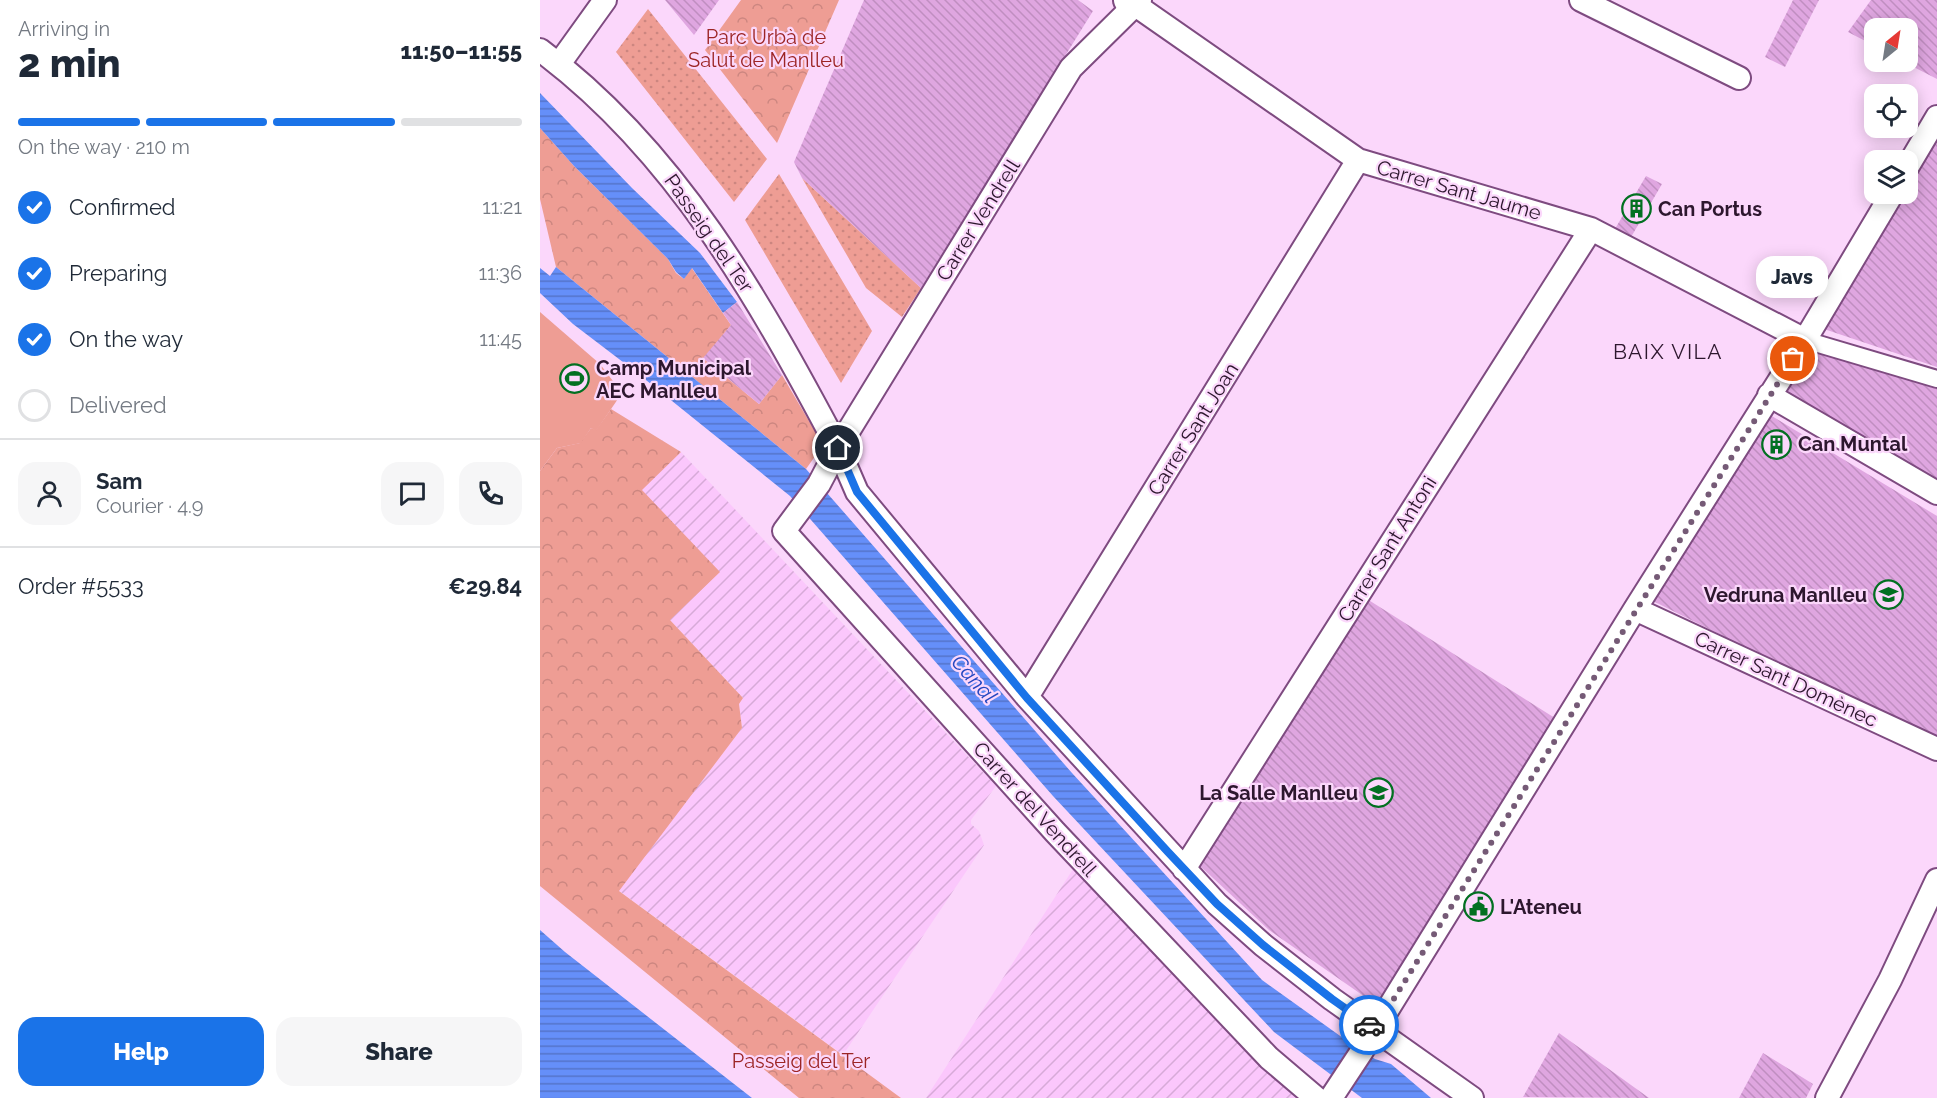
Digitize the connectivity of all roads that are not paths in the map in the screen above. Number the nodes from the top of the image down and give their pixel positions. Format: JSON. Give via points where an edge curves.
{"nodes":[{"id":1,"x":605,"y":0,"type":"edge"},
{"id":2,"x":1581,"y":0,"type":"edge"},
{"id":3,"x":1134,"y":1,"type":"edge"},
{"id":4,"x":540,"y":50,"type":"edge"},
{"id":5,"x":559,"y":64,"type":"junction"},
{"id":6,"x":1739,"y":78,"type":"dead end"},
{"id":7,"x":1937,"y":117,"type":"edge"},
{"id":8,"x":1917,"y":150,"type":"edge"},
{"id":9,"x":1358,"y":160,"type":"junction"},
{"id":10,"x":1886,"y":204,"type":"edge"},
{"id":11,"x":1591,"y":229,"type":"junction"},
{"id":12,"x":1805,"y":340,"type":"junction"},
{"id":13,"x":1937,"y":379,"type":"edge"},
{"id":14,"x":1769,"y":395,"type":"junction"},
{"id":15,"x":838,"y":448,"type":"junction"},
{"id":16,"x":1937,"y":493,"type":"edge"},
{"id":17,"x":1635,"y":609,"type":"junction"},
{"id":18,"x":1027,"y":698,"type":"junction"},
{"id":19,"x":1937,"y":748,"type":"edge"},
{"id":20,"x":1184,"y":869,"type":"junction"},
{"id":21,"x":1937,"y":880,"type":"edge"},
{"id":22,"x":1375,"y":1029,"type":"junction"},
{"id":23,"x":1337,"y":1090,"type":"edge"},
{"id":24,"x":1317,"y":1098,"type":"edge"},
{"id":25,"x":1472,"y":1098,"type":"edge"},
{"id":26,"x":1827,"y":1098,"type":"edge"}],
"edges":[{"from":1,"to":5,"type":"street"},
{"from":2,"to":6,"type":"street"},
{"from":3,"to":9,"type":"street","name":"Carrer Sant Jaume"},
{"from":3,"to":15,"type":"street","name":"Carrer Vendrell","via":[[1071,68]]},
{"from":4,"to":5,"type":"street","name":"Passeig del Ter"},
{"from":5,"to":15,"type":"street","name":"Passeig del Ter","via":[[622,122],[676,183],[735,265]]},
{"from":7,"to":8,"type":"street"},
{"from":9,"to":11,"type":"street","name":"Carrer Sant Jaume"},
{"from":9,"to":18,"type":"street","name":"Carrer Sant Joan"},
{"from":10,"to":12,"type":"street"},
{"from":11,"to":12,"type":"street","name":"Carrer Sant Jaume"},
{"from":11,"to":20,"type":"street","name":"Carrer Sant Antoni"},
{"from":12,"to":13,"type":"street"},
{"from":12,"to":14,"type":"street"},
{"from":14,"to":16,"type":"street"},
{"from":14,"to":17,"type":"street"},
{"from":15,"to":18,"type":"street","name":"Passeig del Ter","via":[[857,492]]},
{"from":15,"to":24,"type":"street","name":"Carrer del Vendrell","via":[[819,484],[784,531],[1054,832],[1269,1058]]},
{"from":17,"to":19,"type":"street","name":"Carrer Sant Domènec"},
{"from":17,"to":22,"type":"street"},
{"from":18,"to":20,"type":"street","name":"Passeig del Ter"},
{"from":20,"to":22,"type":"street","name":"Passeig del Ter","via":[[1263,945]]},
{"from":21,"to":26,"type":"street","via":[[1890,980]]},
{"from":22,"to":23,"type":"street"},
{"from":22,"to":25,"type":"street","name":"Passeig del Ter"}]}
